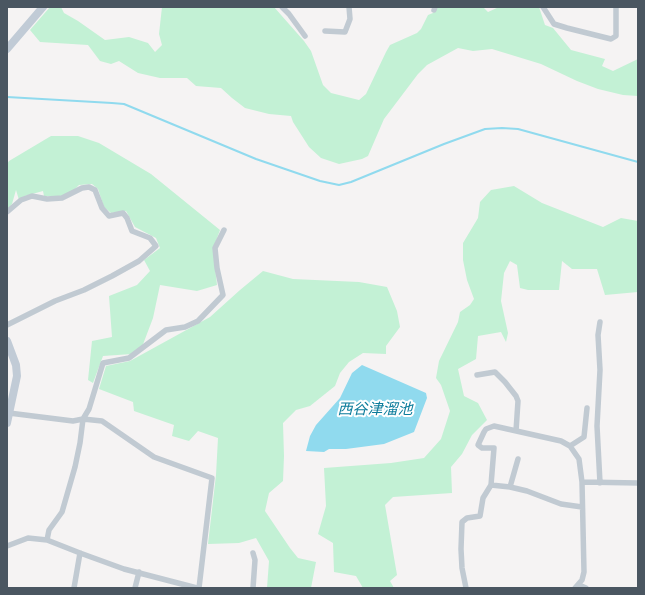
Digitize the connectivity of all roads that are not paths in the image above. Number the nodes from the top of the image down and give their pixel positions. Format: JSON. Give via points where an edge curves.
{"nodes":[{"id":1,"x":43,"y":7,"type":"edge"},
{"id":2,"x":282,"y":7,"type":"edge"},
{"id":3,"x":349,"y":7,"type":"edge"},
{"id":4,"x":543,"y":7,"type":"edge"},
{"id":5,"x":616,"y":7,"type":"edge"},
{"id":6,"x":325,"y":31,"type":"dead end"},
{"id":7,"x":305,"y":36,"type":"dead end"},
{"id":8,"x":7,"y":48,"type":"edge"},
{"id":9,"x":7,"y":212,"type":"edge"},
{"id":10,"x":224,"y":230,"type":"dead end"},
{"id":11,"x":600,"y":322,"type":"dead end"},
{"id":12,"x":7,"y":325,"type":"edge"},
{"id":13,"x":7,"y":341,"type":"edge"},
{"id":14,"x":477,"y":375,"type":"dead end"},
{"id":15,"x":587,"y":408,"type":"dead end"},
{"id":16,"x":9,"y":413,"type":"junction"},
{"id":17,"x":83,"y":419,"type":"junction"},
{"id":18,"x":7,"y":423,"type":"edge"},
{"id":19,"x":516,"y":431,"type":"junction"},
{"id":20,"x":570,"y":446,"type":"junction"},
{"id":21,"x":518,"y":459,"type":"dead end"},
{"id":22,"x":582,"y":482,"type":"junction"},
{"id":23,"x":600,"y":483,"type":"junction"},
{"id":24,"x":638,"y":483,"type":"edge"},
{"id":25,"x":491,"y":485,"type":"junction"},
{"id":26,"x":510,"y":487,"type":"junction"},
{"id":27,"x":582,"y":507,"type":"junction"},
{"id":28,"x":47,"y":540,"type":"junction"},
{"id":29,"x":7,"y":546,"type":"edge"},
{"id":30,"x":80,"y":553,"type":"junction"},
{"id":31,"x":253,"y":553,"type":"dead end"},
{"id":32,"x":139,"y":572,"type":"junction"},
{"id":33,"x":577,"y":586,"type":"edge"},
{"id":34,"x":74,"y":588,"type":"edge"},
{"id":35,"x":135,"y":588,"type":"edge"},
{"id":36,"x":198,"y":588,"type":"edge"},
{"id":37,"x":253,"y":588,"type":"edge"},
{"id":38,"x":466,"y":588,"type":"edge"},
{"id":39,"x":586,"y":588,"type":"edge"}],
"edges":[{"from":1,"to":8,"type":"street"},
{"from":2,"to":7,"type":"street"},
{"from":3,"to":6,"type":"street","via":[[350,19],[345,32]]},
{"from":4,"to":5,"type":"street","via":[[554,24],[611,39],[616,36]]},
{"from":9,"to":12,"type":"street","via":[[21,200],[32,196],[62,198],[89,187],[95,190],[102,208],[109,216],[123,213],[132,231],[150,238],[156,246],[138,261],[112,276]]},
{"from":10,"to":17,"type":"street","via":[[215,248],[223,295],[198,321],[185,327],[166,330],[129,358],[103,362],[89,409]]},
{"from":11,"to":23,"type":"street","via":[[597,426]]},
{"from":13,"to":16,"type":"street","via":[[16,365],[17,376]]},
{"from":14,"to":19,"type":"street","via":[[495,372],[516,396]]},
{"from":15,"to":20,"type":"street","via":[[584,437]]},
{"from":16,"to":17,"type":"street","via":[[73,421]]},
{"from":16,"to":18,"type":"street"},
{"from":17,"to":28,"type":"street","via":[[75,467],[62,512],[49,530]]},
{"from":17,"to":36,"type":"street","via":[[102,421],[154,457],[212,478]]},
{"from":19,"to":20,"type":"street","via":[[560,441]]},
{"from":19,"to":25,"type":"street","via":[[494,426],[484,432],[478,445],[482,448],[494,448]]},
{"from":20,"to":22,"type":"street","via":[[579,458]]},
{"from":21,"to":26,"type":"street"},
{"from":22,"to":23,"type":"street"},
{"from":22,"to":27,"type":"street"},
{"from":23,"to":24,"type":"street"},
{"from":25,"to":26,"type":"street"},
{"from":25,"to":38,"type":"street","via":[[484,498],[480,516],[467,518],[462,522],[462,568]]},
{"from":26,"to":27,"type":"street","via":[[560,504]]},
{"from":27,"to":33,"type":"street","via":[[584,572]]},
{"from":28,"to":29,"type":"street","via":[[28,538]]},
{"from":28,"to":30,"type":"street"},
{"from":30,"to":32,"type":"street"},
{"from":30,"to":34,"type":"street"},
{"from":31,"to":37,"type":"street"},
{"from":32,"to":35,"type":"street"},
{"from":32,"to":36,"type":"street"},
{"from":33,"to":39,"type":"street"}]}
